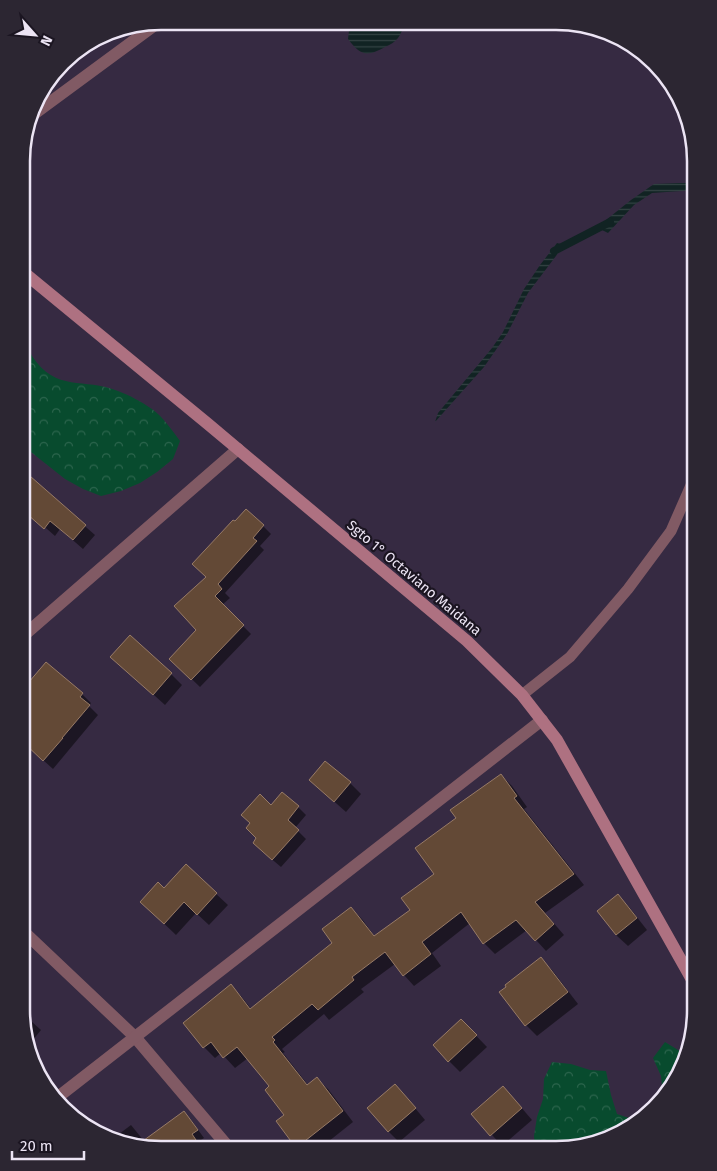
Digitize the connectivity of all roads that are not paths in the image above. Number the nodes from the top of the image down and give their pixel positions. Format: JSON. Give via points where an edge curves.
{"nodes":[{"id":1,"x":147,"y":31,"type":"edge"},
{"id":2,"x":41,"y":109,"type":"edge"},
{"id":3,"x":30,"y":278,"type":"edge"},
{"id":4,"x":238,"y":450,"type":"junction"},
{"id":5,"x":687,"y":495,"type":"edge"},
{"id":6,"x":30,"y":629,"type":"edge"},
{"id":7,"x":522,"y":695,"type":"junction"},
{"id":8,"x":542,"y":720,"type":"junction"},
{"id":9,"x":30,"y":938,"type":"edge"},
{"id":10,"x":687,"y":969,"type":"edge"},
{"id":11,"x":135,"y":1037,"type":"junction"},
{"id":12,"x":61,"y":1095,"type":"edge"},
{"id":13,"x":223,"y":1141,"type":"edge"}],
"edges":[{"from":1,"to":2,"type":"street"},
{"from":3,"to":4,"type":"main road","name":"Sgto 1° Octaviano Maidana"},
{"from":4,"to":6,"type":"street"},
{"from":4,"to":7,"type":"main road","name":"Sgto 1° Octaviano Maidana","via":[[467,641]]},
{"from":5,"to":7,"type":"lane","via":[[671,531],[628,589],[570,656]]},
{"from":7,"to":8,"type":"main road","name":"Sgto 1° Octaviano Maidana"},
{"from":8,"to":10,"type":"main road","name":"Sgto 1° Octaviano Maidana","via":[[557,740]]},
{"from":8,"to":11,"type":"street"},
{"from":9,"to":11,"type":"street"},
{"from":11,"to":12,"type":"street"},
{"from":11,"to":13,"type":"street"}]}
